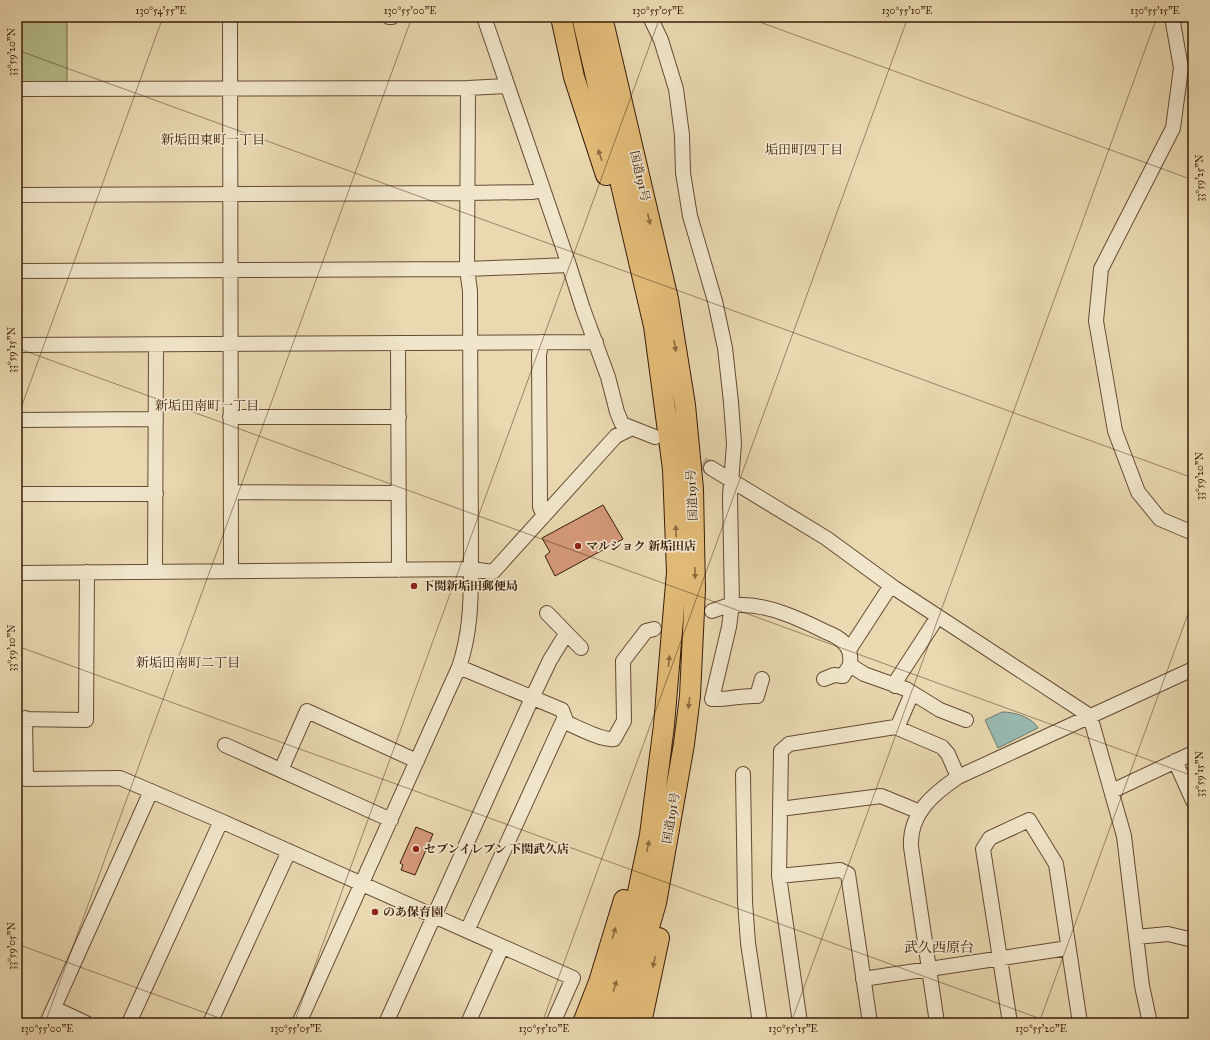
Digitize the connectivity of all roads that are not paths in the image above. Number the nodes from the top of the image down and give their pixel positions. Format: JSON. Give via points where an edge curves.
{"nodes":[{"id":1,"x":230,"y":17,"type":"edge"},
{"id":2,"x":484,"y":17,"type":"edge"},
{"id":3,"x":561,"y":17,"type":"edge"},
{"id":4,"x":582,"y":17,"type":"edge"},
{"id":5,"x":602,"y":17,"type":"edge"},
{"id":6,"x":615,"y":17,"type":"edge"},
{"id":7,"x":650,"y":17,"type":"edge"},
{"id":8,"x":1172,"y":17,"type":"edge"},
{"id":9,"x":506,"y":86,"type":"junction"},
{"id":10,"x":230,"y":88,"type":"junction"},
{"id":11,"x":468,"y":88,"type":"junction"},
{"id":12,"x":17,"y":90,"type":"edge"},
{"id":13,"x":639,"y":175,"type":"junction"},
{"id":14,"x":543,"y":190,"type":"junction"},
{"id":15,"x":468,"y":193,"type":"junction"},
{"id":16,"x":17,"y":195,"type":"edge"},
{"id":17,"x":229,"y":195,"type":"junction"},
{"id":18,"x":569,"y":265,"type":"junction"},
{"id":19,"x":467,"y":269,"type":"junction"},
{"id":20,"x":229,"y":270,"type":"junction"},
{"id":21,"x":17,"y":271,"type":"edge"},
{"id":22,"x":654,"y":326,"type":"junction"},
{"id":23,"x":542,"y":342,"type":"junction"},
{"id":24,"x":596,"y":342,"type":"junction"},
{"id":25,"x":398,"y":343,"type":"junction"},
{"id":26,"x":470,"y":343,"type":"junction"},
{"id":27,"x":230,"y":344,"type":"junction"},
{"id":28,"x":17,"y":345,"type":"edge"},
{"id":29,"x":156,"y":345,"type":"junction"},
{"id":30,"x":230,"y":417,"type":"junction"},
{"id":31,"x":399,"y":417,"type":"junction"},
{"id":32,"x":156,"y":419,"type":"junction"},
{"id":33,"x":17,"y":420,"type":"edge"},
{"id":34,"x":630,"y":429,"type":"junction"},
{"id":35,"x":655,"y":437,"type":"dead end"},
{"id":36,"x":711,"y":468,"type":"tunnel mouth"},
{"id":37,"x":731,"y":478,"type":"junction"},
{"id":38,"x":231,"y":492,"type":"junction"},
{"id":39,"x":399,"y":492,"type":"junction"},
{"id":40,"x":17,"y":494,"type":"edge"},
{"id":41,"x":156,"y":494,"type":"junction"},
{"id":42,"x":544,"y":516,"type":"junction"},
{"id":43,"x":1193,"y":533,"type":"edge"},
{"id":44,"x":399,"y":570,"type":"junction"},
{"id":45,"x":471,"y":570,"type":"junction"},
{"id":46,"x":155,"y":571,"type":"junction"},
{"id":47,"x":231,"y":571,"type":"junction"},
{"id":48,"x":87,"y":572,"type":"junction"},
{"id":49,"x":17,"y":573,"type":"edge"},
{"id":50,"x":886,"y":593,"type":"dead end"},
{"id":51,"x":735,"y":605,"type":"junction"},
{"id":52,"x":712,"y":611,"type":"dead end"},
{"id":53,"x":547,"y":612,"type":"dead end"},
{"id":54,"x":933,"y":624,"type":"dead end"},
{"id":55,"x":654,"y":629,"type":"dead end"},
{"id":56,"x":566,"y":634,"type":"junction"},
{"id":57,"x":581,"y":648,"type":"dead end"},
{"id":58,"x":849,"y":650,"type":"junction"},
{"id":59,"x":850,"y":665,"type":"junction"},
{"id":60,"x":459,"y":667,"type":"junction"},
{"id":61,"x":1193,"y":669,"type":"edge"},
{"id":62,"x":824,"y":679,"type":"dead end"},
{"id":63,"x":762,"y":680,"type":"dead end"},
{"id":64,"x":897,"y":682,"type":"junction"},
{"id":65,"x":912,"y":693,"type":"junction"},
{"id":66,"x":532,"y":698,"type":"junction"},
{"id":67,"x":1090,"y":716,"type":"junction"},
{"id":68,"x":21,"y":719,"type":"edge"},
{"id":69,"x":966,"y":720,"type":"dead end"},
{"id":70,"x":563,"y":721,"type":"junction"},
{"id":71,"x":898,"y":728,"type":"junction"},
{"id":72,"x":684,"y":744,"type":"junction"},
{"id":73,"x":225,"y":745,"type":"dead end"},
{"id":74,"x":1193,"y":753,"type":"edge"},
{"id":75,"x":417,"y":761,"type":"junction"},
{"id":76,"x":1175,"y":761,"type":"junction"},
{"id":77,"x":281,"y":770,"type":"junction"},
{"id":78,"x":743,"y":774,"type":"dead end"},
{"id":79,"x":958,"y":777,"type":"junction"},
{"id":80,"x":152,"y":791,"type":"junction"},
{"id":81,"x":1112,"y":791,"type":"junction"},
{"id":82,"x":1193,"y":801,"type":"edge"},
{"id":83,"x":780,"y":809,"type":"junction"},
{"id":84,"x":920,"y":812,"type":"junction"},
{"id":85,"x":391,"y":820,"type":"junction"},
{"id":86,"x":221,"y":821,"type":"junction"},
{"id":87,"x":289,"y":851,"type":"junction"},
{"id":88,"x":644,"y":866,"type":"junction"},
{"id":89,"x":779,"y":876,"type":"junction"},
{"id":90,"x":362,"y":884,"type":"junction"},
{"id":91,"x":434,"y":916,"type":"junction"},
{"id":92,"x":467,"y":931,"type":"junction"},
{"id":93,"x":1136,"y":937,"type":"junction"},
{"id":94,"x":1193,"y":940,"type":"edge"},
{"id":95,"x":502,"y":947,"type":"junction"},
{"id":96,"x":1068,"y":948,"type":"junction"},
{"id":97,"x":1000,"y":959,"type":"junction"},
{"id":98,"x":928,"y":970,"type":"junction"},
{"id":99,"x":863,"y":979,"type":"junction"},
{"id":100,"x":54,"y":1008,"type":"junction"},
{"id":101,"x":47,"y":1023,"type":"edge"},
{"id":102,"x":86,"y":1023,"type":"edge"},
{"id":103,"x":129,"y":1023,"type":"edge"},
{"id":104,"x":210,"y":1023,"type":"edge"},
{"id":105,"x":299,"y":1023,"type":"edge"},
{"id":106,"x":386,"y":1023,"type":"edge"},
{"id":107,"x":468,"y":1023,"type":"edge"},
{"id":108,"x":553,"y":1023,"type":"edge"},
{"id":109,"x":583,"y":1023,"type":"edge"},
{"id":110,"x":604,"y":1023,"type":"edge"},
{"id":111,"x":620,"y":1023,"type":"edge"},
{"id":112,"x":641,"y":1023,"type":"edge"},
{"id":113,"x":760,"y":1023,"type":"edge"},
{"id":114,"x":800,"y":1023,"type":"edge"},
{"id":115,"x":870,"y":1023,"type":"edge"},
{"id":116,"x":937,"y":1023,"type":"edge"},
{"id":117,"x":1010,"y":1023,"type":"edge"},
{"id":118,"x":1080,"y":1023,"type":"edge"},
{"id":119,"x":1150,"y":1023,"type":"edge"}],
"edges":[{"from":1,"to":10,"type":"street"},
{"from":2,"to":9,"type":"street"},
{"from":22,"to":3,"type":"highway","one_way":true,"via":[[574,77]]},
{"from":4,"to":22,"type":"highway","name":"国道191号"},
{"from":5,"to":13,"type":"highway","name":"国道191号"},
{"from":6,"to":13,"type":"highway"},
{"from":7,"to":37,"type":"street","via":[[662,40],[676,89],[682,135],[683,173],[690,216],[715,302],[725,348],[733,430]]},
{"from":8,"to":43,"type":"street","via":[[1181,68],[1173,128],[1101,269],[1096,321],[1115,431],[1138,492],[1160,519]]},
{"from":9,"to":11,"type":"street"},
{"from":9,"to":14,"type":"street"},
{"from":10,"to":11,"type":"street"},
{"from":10,"to":12,"type":"street"},
{"from":10,"to":17,"type":"street"},
{"from":11,"to":15,"type":"street"},
{"from":13,"to":72,"type":"highway","name":"国道191号","one_way":true,"via":[[670,314],[685,405],[693,489],[695,588],[690,696]]},
{"from":14,"to":15,"type":"street"},
{"from":14,"to":18,"type":"street"},
{"from":15,"to":17,"type":"street"},
{"from":15,"to":19,"type":"street"},
{"from":16,"to":17,"type":"street"},
{"from":17,"to":20,"type":"street"},
{"from":18,"to":19,"type":"street"},
{"from":18,"to":24,"type":"street","via":[[582,309]]},
{"from":19,"to":20,"type":"street"},
{"from":19,"to":26,"type":"street","via":[[470,291]]},
{"from":20,"to":21,"type":"street"},
{"from":20,"to":27,"type":"street"},
{"from":88,"to":22,"type":"highway","name":"国道191号","one_way":true,"via":[[664,725],[677,572],[673,469]]},
{"from":23,"to":24,"type":"street"},
{"from":23,"to":26,"type":"street"},
{"from":23,"to":42,"type":"street","via":[[539,354],[540,507]]},
{"from":24,"to":34,"type":"street","via":[[617,412],[622,424]]},
{"from":25,"to":26,"type":"street"},
{"from":25,"to":27,"type":"street"},
{"from":25,"to":31,"type":"street"},
{"from":26,"to":45,"type":"street"},
{"from":27,"to":29,"type":"street"},
{"from":27,"to":30,"type":"street"},
{"from":28,"to":29,"type":"street"},
{"from":29,"to":32,"type":"street"},
{"from":30,"to":31,"type":"street"},
{"from":30,"to":38,"type":"street"},
{"from":31,"to":39,"type":"street"},
{"from":32,"to":33,"type":"street"},
{"from":32,"to":41,"type":"street"},
{"from":34,"to":35,"type":"street"},
{"from":34,"to":42,"type":"street","via":[[616,436]]},
{"from":36,"to":37,"type":"street"},
{"from":37,"to":51,"type":"street"},
{"from":37,"to":67,"type":"street","via":[[826,538],[893,587]]},
{"from":38,"to":39,"type":"street"},
{"from":38,"to":47,"type":"street"},
{"from":39,"to":44,"type":"street"},
{"from":40,"to":41,"type":"street"},
{"from":41,"to":46,"type":"street"},
{"from":42,"to":45,"type":"street","via":[[493,572]]},
{"from":44,"to":45,"type":"street"},
{"from":44,"to":47,"type":"street"},
{"from":45,"to":60,"type":"street","via":[[471,604],[467,637]]},
{"from":46,"to":47,"type":"street"},
{"from":46,"to":48,"type":"street"},
{"from":48,"to":49,"type":"street"},
{"from":48,"to":68,"type":"street","via":[[86,720]]},
{"from":50,"to":58,"type":"street"},
{"from":51,"to":52,"type":"street"},
{"from":51,"to":58,"type":"street","via":[[748,605],[800,618],[841,640]]},
{"from":51,"to":63,"type":"street","via":[[712,699],[757,696]]},
{"from":53,"to":56,"type":"street"},
{"from":54,"to":64,"type":"street"},
{"from":55,"to":70,"type":"street","via":[[646,632],[623,661],[624,721],[614,740],[600,737]]},
{"from":56,"to":57,"type":"street"},
{"from":56,"to":66,"type":"street"},
{"from":58,"to":59,"type":"street"},
{"from":59,"to":62,"type":"street","via":[[843,676],[834,675]]},
{"from":59,"to":64,"type":"street","via":[[864,674]]},
{"from":60,"to":66,"type":"street"},
{"from":60,"to":75,"type":"street"},
{"from":61,"to":67,"type":"street"},
{"from":64,"to":65,"type":"street"},
{"from":65,"to":69,"type":"street","via":[[940,710]]},
{"from":65,"to":71,"type":"street"},
{"from":66,"to":70,"type":"street","via":[[562,710]]},
{"from":66,"to":91,"type":"street"},
{"from":67,"to":79,"type":"street"},
{"from":67,"to":81,"type":"street"},
{"from":68,"to":80,"type":"street","via":[[26,779],[120,778]]},
{"from":70,"to":92,"type":"street"},
{"from":71,"to":79,"type":"street","via":[[942,747]]},
{"from":71,"to":83,"type":"street","via":[[789,744],[781,751]]},
{"from":72,"to":111,"type":"highway","name":"国道191号","via":[[656,903]]},
{"from":72,"to":112,"type":"highway","one_way":true,"via":[[676,850]]},
{"from":73,"to":77,"type":"street"},
{"from":74,"to":76,"type":"street"},
{"from":75,"to":77,"type":"street","via":[[307,711]]},
{"from":75,"to":85,"type":"street"},
{"from":76,"to":81,"type":"street"},
{"from":76,"to":82,"type":"street"},
{"from":77,"to":85,"type":"street"},
{"from":78,"to":113,"type":"street","via":[[745,902],[748,943]]},
{"from":79,"to":84,"type":"street","via":[[940,789]]},
{"from":80,"to":86,"type":"street"},
{"from":80,"to":100,"type":"street"},
{"from":81,"to":93,"type":"street","via":[[1127,856]]},
{"from":83,"to":84,"type":"street","via":[[881,796]]},
{"from":83,"to":89,"type":"street"},
{"from":84,"to":98,"type":"street","via":[[910,837]]},
{"from":85,"to":90,"type":"street"},
{"from":86,"to":87,"type":"street"},
{"from":86,"to":103,"type":"street"},
{"from":87,"to":90,"type":"street"},
{"from":87,"to":104,"type":"street"},
{"from":109,"to":88,"type":"highway","one_way":true,"via":[[599,982],[628,887]]},
{"from":110,"to":88,"type":"highway","name":"国道191号","one_way":true,"via":[[624,958]]},
{"from":89,"to":99,"type":"street","via":[[840,870],[848,874]]},
{"from":89,"to":114,"type":"street"},
{"from":90,"to":91,"type":"street"},
{"from":90,"to":105,"type":"street"},
{"from":91,"to":92,"type":"street"},
{"from":91,"to":106,"type":"street"},
{"from":92,"to":95,"type":"street"},
{"from":93,"to":94,"type":"street","via":[[1168,934]]},
{"from":93,"to":119,"type":"street"},
{"from":95,"to":107,"type":"street"},
{"from":95,"to":108,"type":"street","via":[[573,978]]},
{"from":96,"to":97,"type":"street"},
{"from":96,"to":97,"type":"street","via":[[1056,864],[1029,820],[990,838],[983,849]]},
{"from":96,"to":118,"type":"street"},
{"from":97,"to":98,"type":"street"},
{"from":97,"to":117,"type":"street"},
{"from":98,"to":99,"type":"street"},
{"from":98,"to":116,"type":"street"},
{"from":99,"to":115,"type":"street"},
{"from":100,"to":101,"type":"street"},
{"from":100,"to":102,"type":"street"}]}
